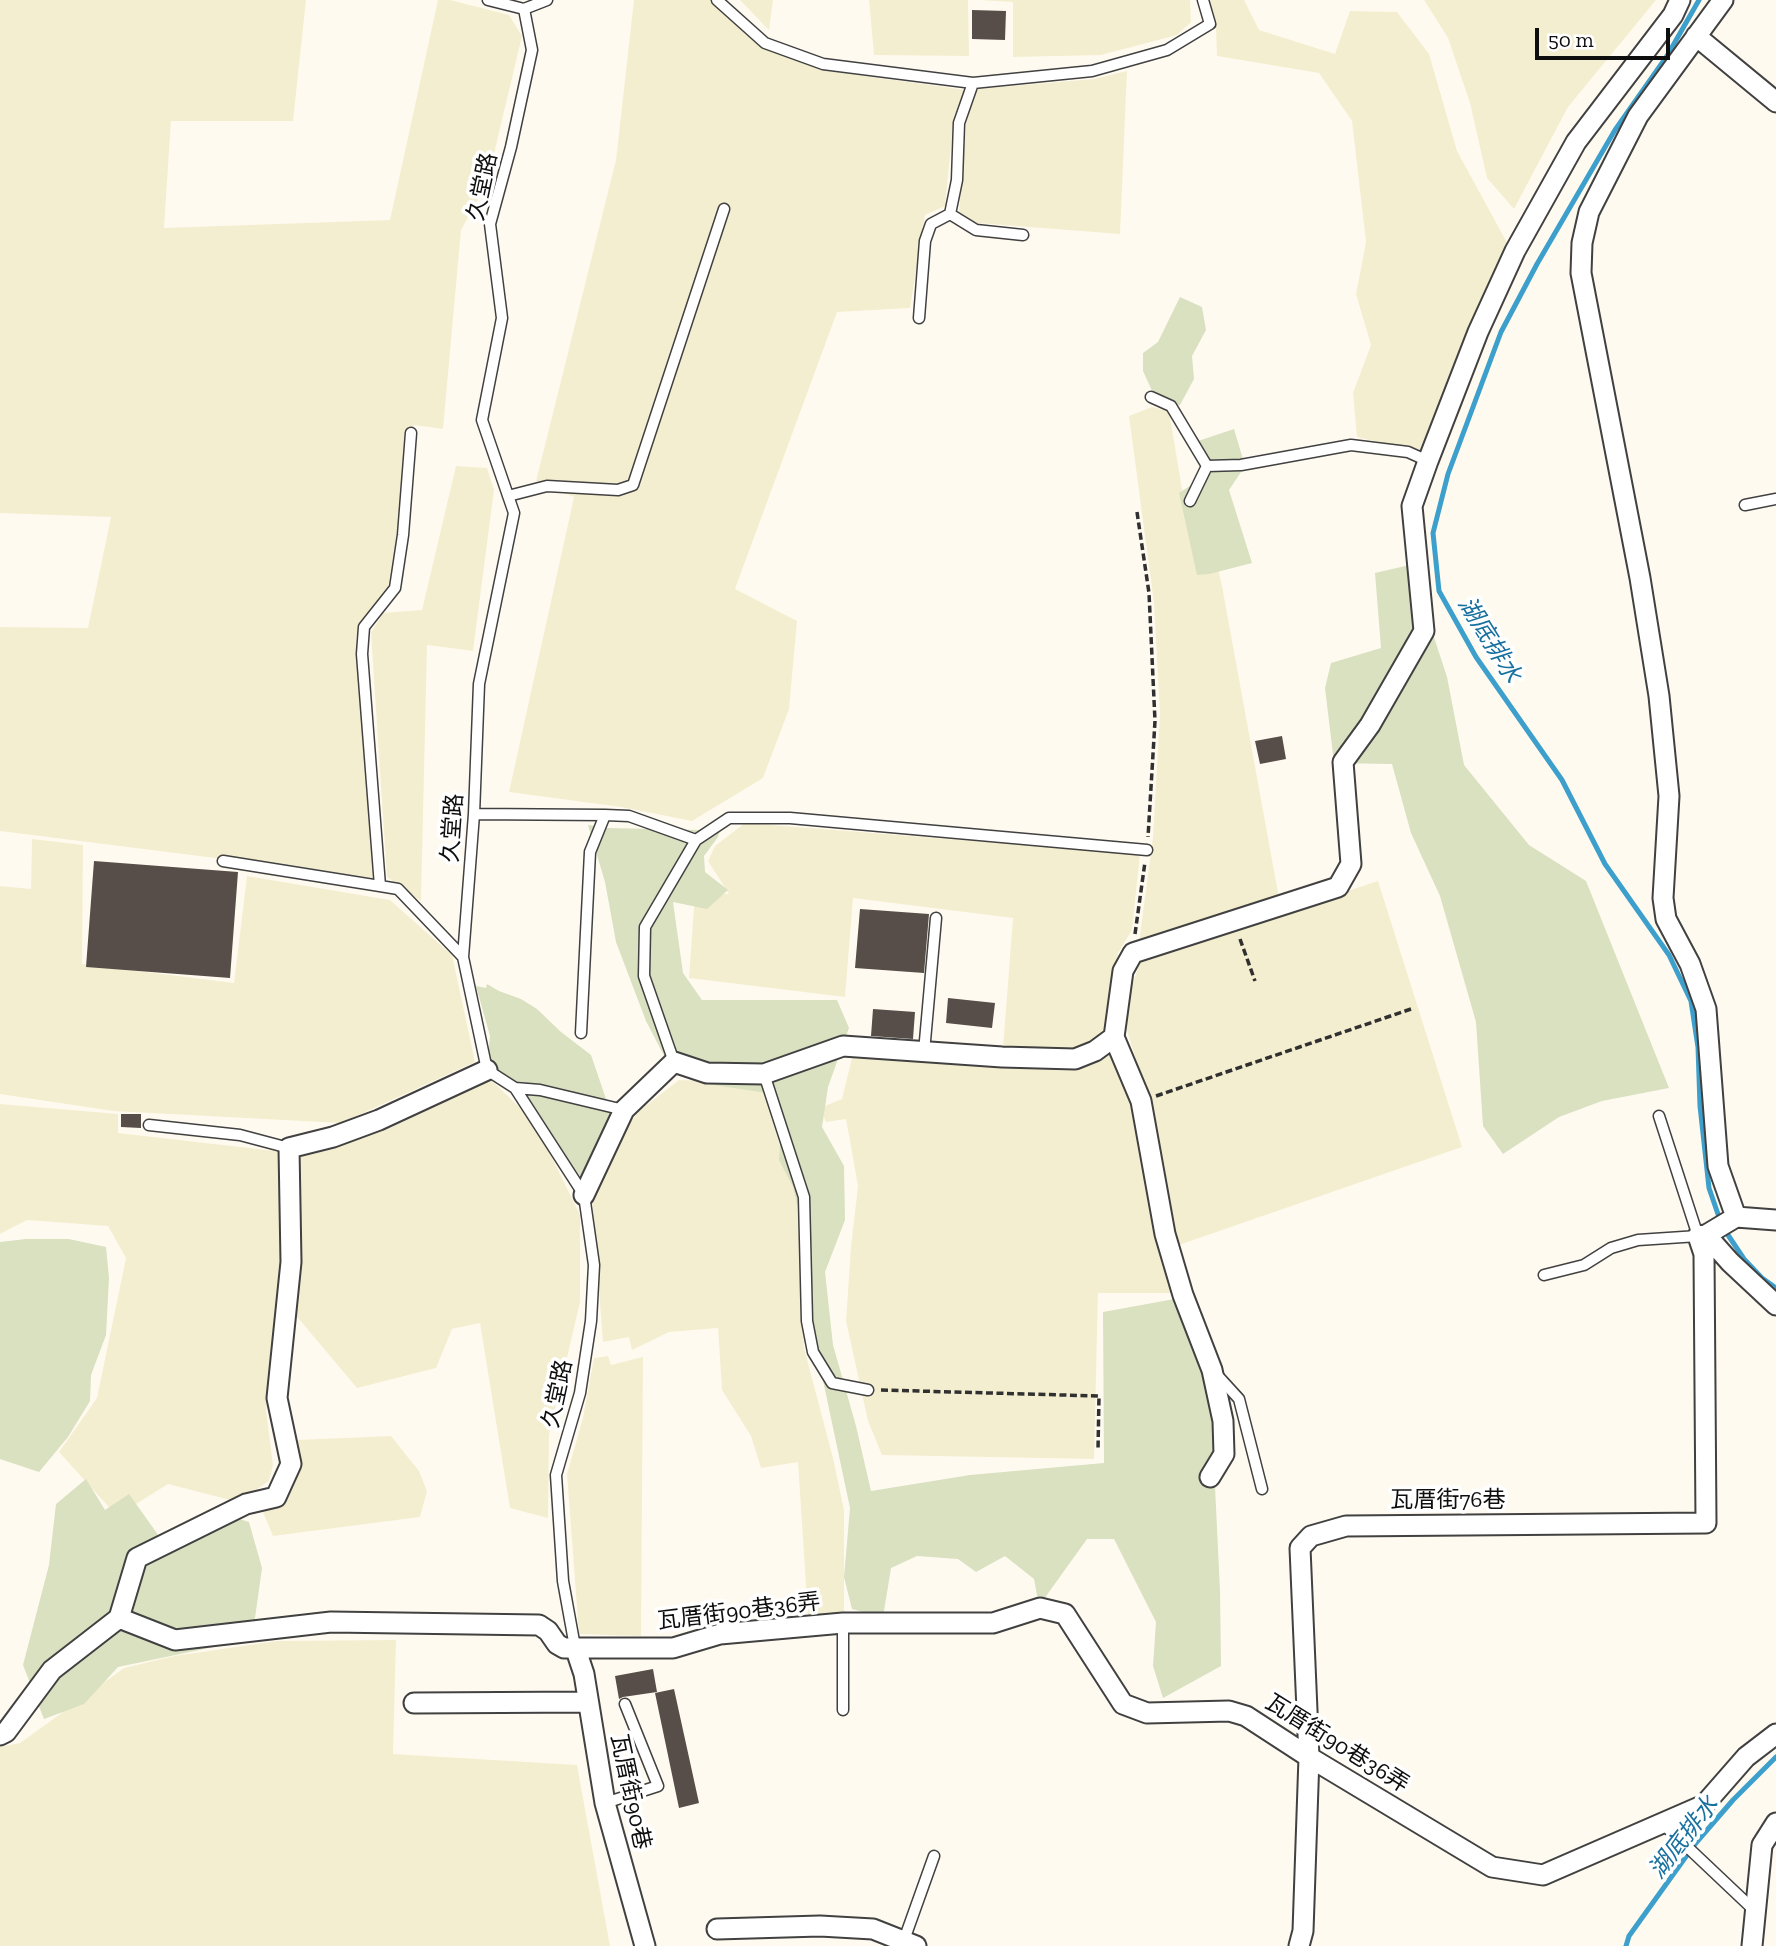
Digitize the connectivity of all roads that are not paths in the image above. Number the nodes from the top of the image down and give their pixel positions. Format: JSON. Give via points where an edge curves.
{"nodes":[{"id":1,"x":488,"y":0,"type":"edge"},
{"id":2,"x":547,"y":0,"type":"edge"},
{"id":3,"x":717,"y":0,"type":"edge"},
{"id":4,"x":1203,"y":0,"type":"edge"},
{"id":5,"x":1680,"y":0,"type":"edge"},
{"id":6,"x":1723,"y":0,"type":"edge"},
{"id":7,"x":524,"y":9,"type":"junction"},
{"id":8,"x":1696,"y":36,"type":"junction"},
{"id":9,"x":973,"y":83,"type":"junction"},
{"id":10,"x":1776,"y":102,"type":"edge"},
{"id":11,"x":724,"y":209,"type":"dead end"},
{"id":12,"x":950,"y":214,"type":"junction"},
{"id":13,"x":1023,"y":235,"type":"dead end"},
{"id":14,"x":919,"y":318,"type":"dead end"},
{"id":15,"x":1151,"y":397,"type":"dead end"},
{"id":16,"x":411,"y":433,"type":"dead end"},
{"id":17,"x":1428,"y":461,"type":"junction"},
{"id":18,"x":1207,"y":466,"type":"junction"},
{"id":19,"x":508,"y":496,"type":"junction"},
{"id":20,"x":1776,"y":499,"type":"edge"},
{"id":21,"x":1190,"y":501,"type":"dead end"},
{"id":22,"x":1745,"y":505,"type":"dead end"},
{"id":23,"x":474,"y":814,"type":"junction"},
{"id":24,"x":605,"y":815,"type":"junction"},
{"id":25,"x":696,"y":840,"type":"junction"},
{"id":26,"x":1147,"y":850,"type":"road end"},
{"id":27,"x":223,"y":861,"type":"dead end"},
{"id":28,"x":380,"y":886,"type":"junction"},
{"id":29,"x":936,"y":918,"type":"dead end"},
{"id":30,"x":463,"y":957,"type":"junction"},
{"id":31,"x":581,"y":1033,"type":"dead end"},
{"id":32,"x":1114,"y":1037,"type":"junction"},
{"id":33,"x":924,"y":1052,"type":"junction"},
{"id":34,"x":674,"y":1062,"type":"junction"},
{"id":35,"x":487,"y":1070,"type":"junction"},
{"id":36,"x":764,"y":1074,"type":"junction"},
{"id":37,"x":515,"y":1088,"type":"junction"},
{"id":38,"x":624,"y":1110,"type":"junction"},
{"id":39,"x":1659,"y":1116,"type":"dead end"},
{"id":40,"x":149,"y":1125,"type":"dead end"},
{"id":41,"x":289,"y":1147,"type":"junction"},
{"id":42,"x":584,"y":1195,"type":"junction"},
{"id":43,"x":1736,"y":1217,"type":"junction"},
{"id":44,"x":1776,"y":1220,"type":"edge"},
{"id":45,"x":1702,"y":1236,"type":"junction"},
{"id":46,"x":1544,"y":1275,"type":"dead end"},
{"id":47,"x":1776,"y":1305,"type":"edge"},
{"id":48,"x":1212,"y":1370,"type":"junction"},
{"id":49,"x":868,"y":1390,"type":"road end"},
{"id":50,"x":1210,"y":1477,"type":"dead end"},
{"id":51,"x":1262,"y":1489,"type":"dead end"},
{"id":52,"x":119,"y":1618,"type":"junction"},
{"id":53,"x":843,"y":1623,"type":"junction"},
{"id":54,"x":575,"y":1647,"type":"junction"},
{"id":55,"x":587,"y":1702,"type":"junction"},
{"id":56,"x":414,"y":1703,"type":"dead end"},
{"id":57,"x":625,"y":1704,"type":"dead end"},
{"id":58,"x":843,"y":1710,"type":"dead end"},
{"id":59,"x":1776,"y":1734,"type":"edge"},
{"id":60,"x":0,"y":1735,"type":"edge"},
{"id":61,"x":1310,"y":1757,"type":"junction"},
{"id":62,"x":605,"y":1803,"type":"junction"},
{"id":63,"x":1661,"y":1822,"type":"junction"},
{"id":64,"x":1776,"y":1824,"type":"edge"},
{"id":65,"x":934,"y":1856,"type":"dead end"},
{"id":66,"x":1755,"y":1910,"type":"junction"},
{"id":67,"x":717,"y":1929,"type":"dead end"},
{"id":68,"x":910,"y":1943,"type":"edge"},
{"id":69,"x":645,"y":1946,"type":"edge"},
{"id":70,"x":1299,"y":1946,"type":"edge"},
{"id":71,"x":1752,"y":1946,"type":"edge"}],
"edges":[{"from":1,"to":7,"type":"lane"},
{"from":2,"to":7,"type":"lane"},
{"from":3,"to":9,"type":"lane","via":[[765,43],[822,64]]},
{"from":4,"to":9,"type":"lane","via":[[1210,24],[1167,50],[1092,71]]},
{"from":5,"to":17,"type":"street","via":[[1576,142],[1515,251],[1478,331]]},
{"from":6,"to":8,"type":"street"},
{"from":7,"to":19,"type":"lane","name":"久堂路","via":[[532,50],[491,224],[502,318],[482,420]]},
{"from":8,"to":10,"type":"street"},
{"from":8,"to":43,"type":"street","via":[[1638,116],[1589,212],[1581,273],[1659,696],[1669,796],[1663,898],[1667,919],[1706,1009],[1718,1166]]},
{"from":9,"to":12,"type":"lane","via":[[959,122],[957,180]]},
{"from":11,"to":19,"type":"lane","via":[[633,485],[618,490],[547,486]]},
{"from":12,"to":13,"type":"lane","via":[[976,230]]},
{"from":12,"to":14,"type":"lane","via":[[932,224],[925,241]]},
{"from":15,"to":18,"type":"lane","via":[[1171,406]]},
{"from":16,"to":28,"type":"lane","via":[[395,587],[364,627],[362,654]]},
{"from":17,"to":18,"type":"lane","via":[[1408,452],[1352,445],[1241,465]]},
{"from":17,"to":32,"type":"street","via":[[1412,506],[1424,631],[1370,725],[1343,762],[1352,864],[1338,887],[1133,953],[1124,971]]},
{"from":18,"to":21,"type":"lane"},
{"from":19,"to":23,"type":"lane","name":"久堂路","via":[[514,513],[479,684]]},
{"from":20,"to":22,"type":"lane"},
{"from":23,"to":24,"type":"lane"},
{"from":23,"to":30,"type":"lane","name":"久堂路"},
{"from":24,"to":25,"type":"lane","via":[[629,816]]},
{"from":24,"to":31,"type":"lane","via":[[590,852]]},
{"from":25,"to":26,"type":"lane","via":[[729,818],[790,818]]},
{"from":25,"to":34,"type":"lane","via":[[645,927],[644,976]]},
{"from":27,"to":28,"type":"lane"},
{"from":28,"to":30,"type":"lane","via":[[398,889]]},
{"from":29,"to":33,"type":"lane"},
{"from":30,"to":35,"type":"lane","name":"久堂路"},
{"from":32,"to":33,"type":"street","via":[[1075,1059]]},
{"from":32,"to":48,"type":"street","via":[[1141,1101],[1165,1234]]},
{"from":33,"to":36,"type":"street","via":[[843,1046]]},
{"from":34,"to":36,"type":"street","via":[[706,1073]]},
{"from":34,"to":38,"type":"street"},
{"from":35,"to":37,"type":"lane","name":"久堂路"},
{"from":35,"to":41,"type":"street","via":[[333,1138]]},
{"from":36,"to":49,"type":"lane","via":[[804,1197],[807,1321],[813,1352],[832,1383]]},
{"from":37,"to":38,"type":"lane"},
{"from":37,"to":42,"type":"lane","name":"久堂路"},
{"from":38,"to":42,"type":"street"},
{"from":39,"to":45,"type":"lane"},
{"from":40,"to":41,"type":"lane","via":[[240,1135]]},
{"from":41,"to":52,"type":"street","via":[[291,1262],[277,1398],[291,1464],[276,1497],[246,1504],[137,1558]]},
{"from":42,"to":54,"type":"lane","name":"久堂路","via":[[594,1265],[591,1321],[580,1392],[556,1475],[563,1581]]},
{"from":43,"to":44,"type":"street"},
{"from":43,"to":45,"type":"street"},
{"from":45,"to":46,"type":"lane","via":[[1638,1240],[1611,1248],[1584,1265]]},
{"from":45,"to":47,"type":"street"},
{"from":45,"to":61,"type":"street","name":"瓦厝街76巷","via":[[1706,1523],[1346,1526],[1311,1536],[1300,1548]]},
{"from":48,"to":50,"type":"street","via":[[1223,1421],[1224,1454]]},
{"from":48,"to":51,"type":"lane","via":[[1239,1399]]},
{"from":52,"to":54,"type":"street","via":[[175,1640],[331,1622],[539,1625],[557,1644]]},
{"from":52,"to":60,"type":"street","via":[[52,1670]]},
{"from":53,"to":54,"type":"street","name":"瓦厝街90巷36弄","via":[[720,1634],[673,1648]]},
{"from":53,"to":58,"type":"lane"},
{"from":53,"to":61,"type":"street","name":"瓦厝街90巷36弄","via":[[993,1623],[1040,1608],[1065,1614],[1123,1704],[1147,1713],[1228,1711],[1246,1716]]},
{"from":54,"to":55,"type":"street","name":"瓦厝街90巷"},
{"from":55,"to":56,"type":"street"},
{"from":55,"to":62,"type":"street","name":"瓦厝街90巷"},
{"from":57,"to":62,"type":"lane","via":[[658,1786]]},
{"from":59,"to":63,"type":"street","name":"瓦厝街90巷36弄","via":[[1746,1757],[1704,1805]]},
{"from":61,"to":63,"type":"street","name":"瓦厝街90巷36弄","via":[[1492,1867],[1543,1875]]},
{"from":61,"to":70,"type":"street","name":"瓦厝街76巷"},
{"from":62,"to":69,"type":"street","name":"瓦厝街90巷"},
{"from":63,"to":66,"type":"lane"},
{"from":64,"to":66,"type":"street","via":[[1762,1845]]},
{"from":65,"to":68,"type":"lane"},
{"from":66,"to":71,"type":"street"},
{"from":67,"to":68,"type":"street","via":[[873,1929]]}]}
